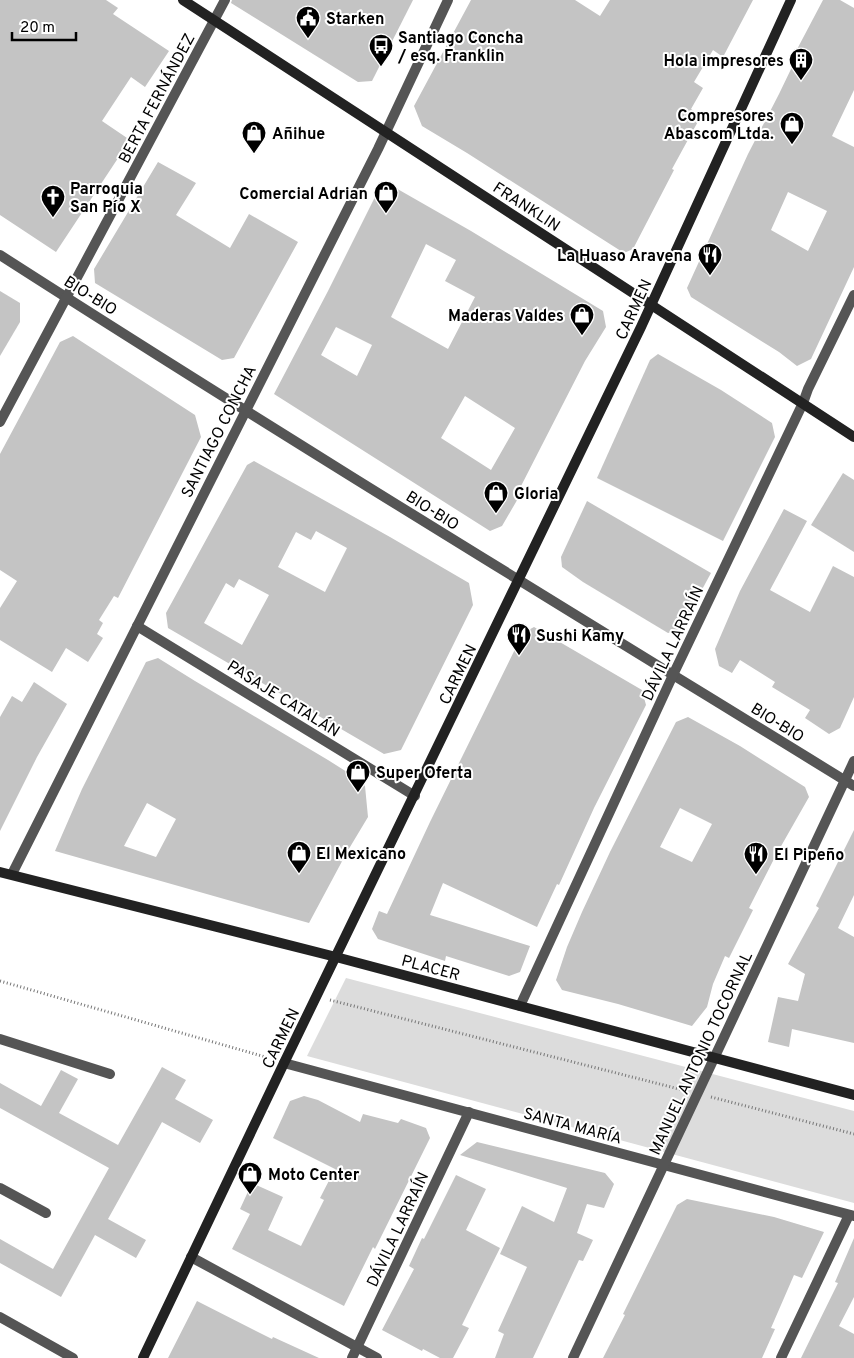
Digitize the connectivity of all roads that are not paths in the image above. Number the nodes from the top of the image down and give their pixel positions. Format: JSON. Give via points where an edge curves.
{"nodes":[{"id":1,"x":184,"y":0,"type":"edge"},
{"id":2,"x":225,"y":0,"type":"edge"},
{"id":3,"x":448,"y":0,"type":"edge"},
{"id":4,"x":791,"y":0,"type":"edge"},
{"id":5,"x":215,"y":20,"type":"junction"},
{"id":6,"x":386,"y":132,"type":"junction"},
{"id":7,"x":0,"y":255,"type":"edge"},
{"id":8,"x":854,"y":295,"type":"edge"},
{"id":9,"x":67,"y":297,"type":"junction"},
{"id":10,"x":652,"y":305,"type":"junction"},
{"id":11,"x":802,"y":403,"type":"junction"},
{"id":12,"x":246,"y":411,"type":"junction"},
{"id":13,"x":0,"y":422,"type":"edge"},
{"id":14,"x":854,"y":437,"type":"edge"},
{"id":15,"x":519,"y":581,"type":"junction"},
{"id":16,"x":137,"y":626,"type":"junction"},
{"id":17,"x":673,"y":675,"type":"junction"},
{"id":18,"x":854,"y":761,"type":"edge"},
{"id":19,"x":849,"y":783,"type":"edge"},
{"id":20,"x":415,"y":796,"type":"junction"},
{"id":21,"x":0,"y":872,"type":"edge"},
{"id":22,"x":12,"y":874,"type":"junction"},
{"id":23,"x":336,"y":957,"type":"junction"},
{"id":24,"x":520,"y":1006,"type":"junction"},
{"id":25,"x":0,"y":1039,"type":"edge"},
{"id":26,"x":715,"y":1058,"type":"junction"},
{"id":27,"x":284,"y":1063,"type":"junction"},
{"id":28,"x":110,"y":1074,"type":"dead end"},
{"id":29,"x":854,"y":1095,"type":"edge"},
{"id":30,"x":468,"y":1112,"type":"junction"},
{"id":31,"x":664,"y":1165,"type":"junction"},
{"id":32,"x":0,"y":1188,"type":"edge"},
{"id":33,"x":46,"y":1213,"type":"dead end"},
{"id":34,"x":852,"y":1216,"type":"edge"},
{"id":35,"x":191,"y":1257,"type":"junction"},
{"id":36,"x":0,"y":1317,"type":"edge"},
{"id":37,"x":357,"y":1347,"type":"junction"},
{"id":38,"x":73,"y":1358,"type":"edge"},
{"id":39,"x":143,"y":1358,"type":"edge"},
{"id":40,"x":352,"y":1358,"type":"edge"},
{"id":41,"x":377,"y":1358,"type":"edge"},
{"id":42,"x":573,"y":1358,"type":"edge"},
{"id":43,"x":781,"y":1358,"type":"edge"}],
"edges":[{"from":1,"to":5,"type":"main road","name":"FRANKLIN"},
{"from":2,"to":5,"type":"street","name":"BERTA FERNÁNDEZ"},
{"from":3,"to":6,"type":"street","name":"SANTIAGO CONCHA"},
{"from":4,"to":10,"type":"main road","name":"CARMEN"},
{"from":5,"to":6,"type":"main road","name":"FRANKLIN"},
{"from":5,"to":9,"type":"street","name":"BERTA FERNÁNDEZ"},
{"from":6,"to":10,"type":"main road","name":"FRANKLIN"},
{"from":6,"to":12,"type":"street","name":"SANTIAGO CONCHA"},
{"from":7,"to":9,"type":"street","name":"BIO-BIO"},
{"from":8,"to":11,"type":"street","name":"DÁVILA LARRAÍN"},
{"from":9,"to":12,"type":"street","name":"BIO-BIO"},
{"from":9,"to":13,"type":"street","name":"BERTA FERNÁNDEZ"},
{"from":10,"to":11,"type":"main road","name":"FRANKLIN"},
{"from":10,"to":15,"type":"main road","name":"CARMEN"},
{"from":11,"to":14,"type":"main road","name":"FRANKLIN"},
{"from":11,"to":17,"type":"street","name":"DÁVILA LARRAÍN"},
{"from":12,"to":15,"type":"street","name":"BIO-BIO"},
{"from":12,"to":16,"type":"street","name":"SANTIAGO CONCHA"},
{"from":15,"to":17,"type":"street","name":"BIO-BIO"},
{"from":15,"to":20,"type":"main road","name":"CARMEN"},
{"from":16,"to":20,"type":"street","name":"PASAJE CATALÁN"},
{"from":16,"to":22,"type":"street","name":"SANTIAGO CONCHA"},
{"from":17,"to":19,"type":"street","name":"BIO-BIO"},
{"from":17,"to":24,"type":"street","name":"DÁVILA LARRAÍN"},
{"from":18,"to":19,"type":"street","name":"MANUEL ANTONIO TOCORNAL"},
{"from":19,"to":26,"type":"street","name":"MANUEL ANTONIO TOCORNAL"},
{"from":20,"to":23,"type":"main road","name":"CARMEN"},
{"from":21,"to":22,"type":"main road","name":"PLACER"},
{"from":22,"to":23,"type":"main road","name":"PLACER"},
{"from":23,"to":24,"type":"main road","name":"PLACER"},
{"from":23,"to":27,"type":"main road","name":"CARMEN"},
{"from":24,"to":26,"type":"main road","name":"PLACER"},
{"from":25,"to":28,"type":"street"},
{"from":26,"to":29,"type":"main road","name":"PLACER"},
{"from":26,"to":31,"type":"street","name":"MANUEL ANTONIO TOCORNAL"},
{"from":27,"to":30,"type":"street","name":"SANTA MARÍA"},
{"from":27,"to":35,"type":"main road","name":"CARMEN"},
{"from":30,"to":31,"type":"street","name":"SANTA MARÍA"},
{"from":30,"to":37,"type":"street","name":"DÁVILA LARRAÍN"},
{"from":31,"to":34,"type":"street","name":"SANTA MARÍA"},
{"from":31,"to":42,"type":"street","name":"MANUEL ANTONIO TOCORNAL"},
{"from":32,"to":33,"type":"street"},
{"from":34,"to":43,"type":"street"},
{"from":35,"to":37,"type":"street"},
{"from":35,"to":39,"type":"main road","name":"CARMEN"},
{"from":36,"to":38,"type":"street"},
{"from":37,"to":40,"type":"street","name":"DÁVILA LARRAÍN"},
{"from":37,"to":41,"type":"street"}]}
